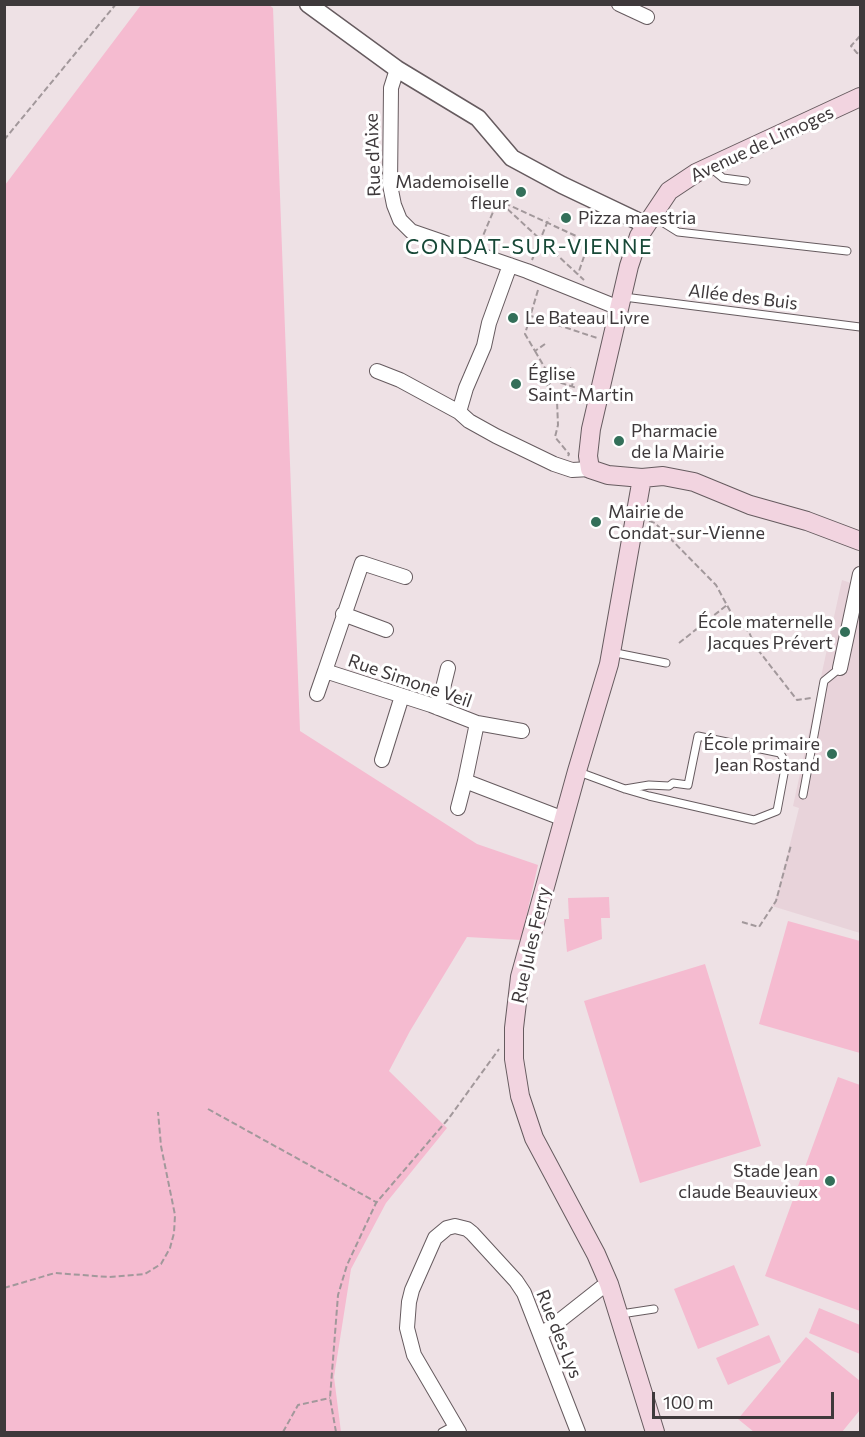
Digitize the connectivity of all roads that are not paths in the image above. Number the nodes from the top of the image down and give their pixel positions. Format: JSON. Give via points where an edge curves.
{"nodes":[{"id":1,"x":308,"y":4,"type":"edge"},
{"id":2,"x":619,"y":4,"type":"edge"},
{"id":3,"x":647,"y":17,"type":"dead end"},
{"id":4,"x":397,"y":69,"type":"junction"},
{"id":5,"x":861,"y":98,"type":"edge"},
{"id":6,"x":710,"y":167,"type":"junction"},
{"id":7,"x":746,"y":181,"type":"dead end"},
{"id":8,"x":649,"y":220,"type":"junction"},
{"id":9,"x":847,"y":251,"type":"dead end"},
{"id":10,"x":510,"y":265,"type":"junction"},
{"id":11,"x":621,"y":302,"type":"junction"},
{"id":12,"x":861,"y":327,"type":"edge"},
{"id":13,"x":377,"y":370,"type":"dead end"},
{"id":14,"x":459,"y":412,"type":"junction"},
{"id":15,"x":590,"y":469,"type":"junction"},
{"id":16,"x":642,"y":478,"type":"junction"},
{"id":17,"x":861,"y":541,"type":"edge"},
{"id":18,"x":861,"y":574,"type":"edge"},
{"id":19,"x":405,"y":578,"type":"dead end"},
{"id":20,"x":344,"y":614,"type":"junction"},
{"id":21,"x":386,"y":630,"type":"dead end"},
{"id":22,"x":611,"y":652,"type":"junction"},
{"id":23,"x":666,"y":663,"type":"dead end"},
{"id":24,"x":448,"y":668,"type":"dead end"},
{"id":25,"x":840,"y":668,"type":"joint"},
{"id":26,"x":325,"y":671,"type":"junction"},
{"id":27,"x":317,"y":694,"type":"dead end"},
{"id":28,"x":402,"y":696,"type":"junction"},
{"id":29,"x":438,"y":708,"type":"junction"},
{"id":30,"x":477,"y":723,"type":"junction"},
{"id":31,"x":522,"y":731,"type":"dead end"},
{"id":32,"x":382,"y":760,"type":"dead end"},
{"id":33,"x":577,"y":771,"type":"junction"},
{"id":34,"x":465,"y":782,"type":"junction"},
{"id":35,"x":625,"y":789,"type":"junction"},
{"id":36,"x":803,"y":795,"type":"dead end"},
{"id":37,"x":459,"y":808,"type":"dead end"},
{"id":38,"x":564,"y":819,"type":"junction"},
{"id":39,"x":609,"y":1284,"type":"junction"},
{"id":40,"x":654,"y":1309,"type":"dead end"},
{"id":41,"x":618,"y":1314,"type":"junction"},
{"id":42,"x":540,"y":1333,"type":"junction"},
{"id":43,"x":457,"y":1429,"type":"edge"},
{"id":44,"x":442,"y":1432,"type":"edge"},
{"id":45,"x":578,"y":1432,"type":"edge"},
{"id":46,"x":655,"y":1432,"type":"edge"}],
"edges":[{"from":1,"to":4,"type":"street"},
{"from":2,"to":3,"type":"street"},
{"from":4,"to":8,"type":"street","via":[[478,118],[512,158],[562,185]]},
{"from":4,"to":10,"type":"street","name":"Rue d'Aixe","via":[[391,88],[390,185],[400,220],[411,231]]},
{"from":5,"to":6,"type":"main road","name":"Avenue de Limoges"},
{"from":6,"to":7,"type":"lane","via":[[723,178]]},
{"from":6,"to":8,"type":"main road","name":"Avenue de Limoges","via":[[669,191]]},
{"from":8,"to":9,"type":"lane","via":[[678,232]]},
{"from":8,"to":11,"type":"main road","name":"Avenue de Limoges","via":[[639,236]]},
{"from":10,"to":11,"type":"street","name":"Rue d'Aixe","via":[[581,292]]},
{"from":10,"to":14,"type":"street"},
{"from":11,"to":12,"type":"lane","name":"Allée des Buis"},
{"from":11,"to":15,"type":"main road","name":"Avenue de Limoges","via":[[589,443]]},
{"from":13,"to":14,"type":"street"},
{"from":14,"to":15,"type":"street","via":[[496,436],[564,467]]},
{"from":15,"to":16,"type":"main road","via":[[614,477]]},
{"from":16,"to":17,"type":"main road","via":[[663,476],[694,482],[750,505]]},
{"from":16,"to":22,"type":"main road","name":"Rue Jules Ferry"},
{"from":18,"to":25,"type":"street"},
{"from":19,"to":20,"type":"street","name":"Rue Simone Veil","via":[[362,563]]},
{"from":20,"to":21,"type":"street"},
{"from":20,"to":26,"type":"street","name":"Rue Simone Veil"},
{"from":22,"to":23,"type":"lane"},
{"from":22,"to":33,"type":"main road","name":"Rue Jules Ferry"},
{"from":24,"to":29,"type":"street"},
{"from":25,"to":36,"type":"lane","via":[[824,681]]},
{"from":26,"to":27,"type":"street"},
{"from":26,"to":28,"type":"street","name":"Rue Simone Veil"},
{"from":28,"to":29,"type":"street","name":"Rue Simone Veil"},
{"from":28,"to":32,"type":"street"},
{"from":29,"to":30,"type":"street","name":"Rue Simone Veil"},
{"from":30,"to":31,"type":"street"},
{"from":30,"to":34,"type":"street","name":"Rue Simone Veil"},
{"from":33,"to":35,"type":"lane"},
{"from":33,"to":38,"type":"main road","name":"Rue Jules Ferry"},
{"from":34,"to":37,"type":"street","name":"Rue Simone Veil"},
{"from":34,"to":38,"type":"street"},
{"from":35,"to":35,"type":"lane","via":[[754,820],[777,811],[786,763],[780,753],[698,736],[688,785],[672,783]]},
{"from":38,"to":39,"type":"main road","name":"Rue Jules Ferry","via":[[520,977],[514,1059],[520,1096],[534,1138]]},
{"from":39,"to":41,"type":"main road","name":"Rue Jules Ferry"},
{"from":39,"to":42,"type":"street"},
{"from":40,"to":41,"type":"lane"},
{"from":41,"to":46,"type":"main road","name":"Rue Jules Ferry"},
{"from":42,"to":43,"type":"street","name":"Rue des Lys","via":[[516,1281],[472,1233],[455,1226],[440,1232],[412,1290],[407,1328],[414,1355]]},
{"from":42,"to":45,"type":"street","name":"Rue des Lys"},
{"from":43,"to":44,"type":"lane"}]}
